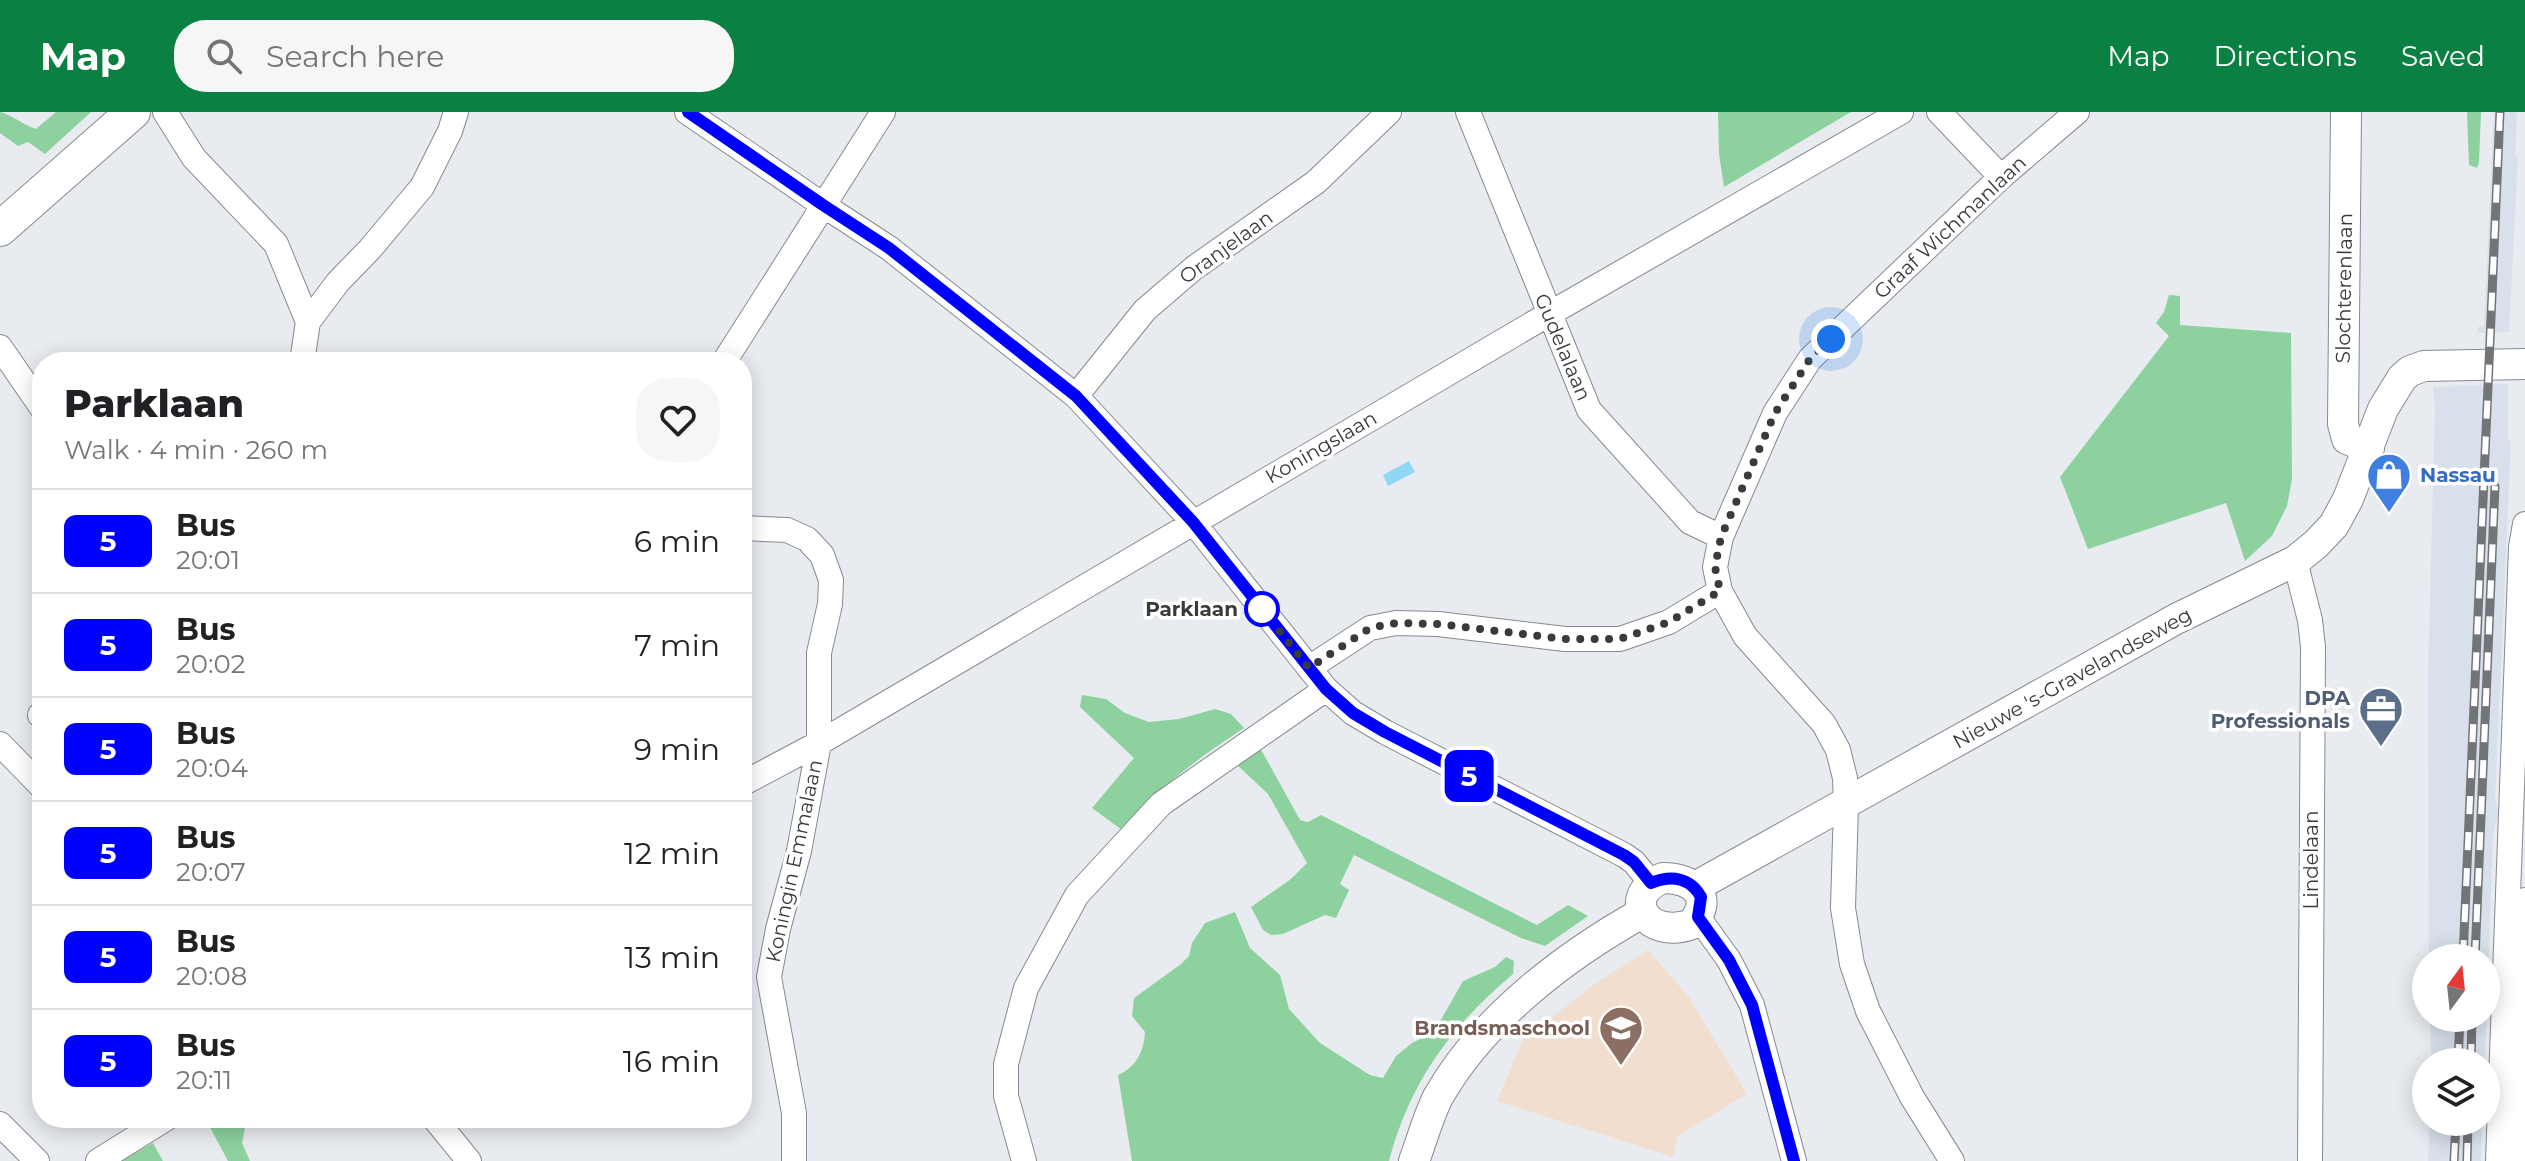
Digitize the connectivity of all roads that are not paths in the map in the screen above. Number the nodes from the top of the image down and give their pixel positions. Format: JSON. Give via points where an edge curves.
{"nodes":[{"id":1,"x":133,"y":112,"type":"edge"},
{"id":2,"x":165,"y":112,"type":"edge"},
{"id":3,"x":456,"y":112,"type":"edge"},
{"id":4,"x":687,"y":112,"type":"edge"},
{"id":5,"x":883,"y":112,"type":"edge"},
{"id":6,"x":1389,"y":112,"type":"edge"},
{"id":7,"x":1468,"y":112,"type":"edge"},
{"id":8,"x":1901,"y":112,"type":"edge"},
{"id":9,"x":1939,"y":112,"type":"edge"},
{"id":10,"x":2077,"y":112,"type":"edge"},
{"id":11,"x":2346,"y":112,"type":"edge"},
{"id":12,"x":2001,"y":177,"type":"junction"},
{"id":13,"x":823,"y":205,"type":"junction"},
{"id":14,"x":0,"y":229,"type":"edge"},
{"id":15,"x":1549,"y":314,"type":"junction"},
{"id":16,"x":308,"y":322,"type":"junction"},
{"id":17,"x":0,"y":347,"type":"edge"},
{"id":18,"x":2525,"y":349,"type":"edge"},
{"id":19,"x":304,"y":352,"type":"edge"},
{"id":20,"x":730,"y":352,"type":"edge"},
{"id":21,"x":2424,"y":359,"type":"junction"},
{"id":22,"x":2525,"y":364,"type":"edge"},
{"id":23,"x":32,"y":393,"type":"edge"},
{"id":24,"x":1076,"y":396,"type":"junction"},
{"id":25,"x":2369,"y":448,"type":"junction"},
{"id":26,"x":1193,"y":522,"type":"junction"},
{"id":27,"x":2525,"y":524,"type":"edge"},
{"id":28,"x":752,"y":528,"type":"edge"},
{"id":29,"x":1721,"y":537,"type":"junction"},
{"id":30,"x":2295,"y":561,"type":"junction"},
{"id":31,"x":1720,"y":591,"type":"junction"},
{"id":32,"x":1309,"y":668,"type":"junction"},
{"id":33,"x":2521,"y":668,"type":"edge"},
{"id":34,"x":1326,"y":689,"type":"junction"},
{"id":35,"x":819,"y":743,"type":"junction"},
{"id":36,"x":0,"y":744,"type":"edge"},
{"id":37,"x":32,"y":777,"type":"edge"},
{"id":38,"x":752,"y":779,"type":"edge"},
{"id":39,"x":1846,"y":804,"type":"junction"},
{"id":40,"x":2517,"y":866,"type":"edge"},
{"id":41,"x":1651,"y":883,"type":"junction"},
{"id":42,"x":2525,"y":900,"type":"edge"},
{"id":43,"x":1697,"y":902,"type":"junction"},
{"id":44,"x":1642,"y":913,"type":"junction"},
{"id":45,"x":0,"y":1124,"type":"edge"},
{"id":46,"x":151,"y":1128,"type":"edge"},
{"id":47,"x":442,"y":1128,"type":"edge"},
{"id":48,"x":37,"y":1161,"type":"edge"},
{"id":49,"x":98,"y":1161,"type":"edge"},
{"id":50,"x":469,"y":1161,"type":"edge"},
{"id":51,"x":794,"y":1161,"type":"edge"},
{"id":52,"x":1024,"y":1161,"type":"edge"},
{"id":53,"x":1414,"y":1161,"type":"edge"},
{"id":54,"x":1794,"y":1161,"type":"edge"},
{"id":55,"x":1952,"y":1161,"type":"edge"},
{"id":56,"x":2310,"y":1161,"type":"edge"},
{"id":57,"x":2498,"y":1161,"type":"edge"},
{"id":58,"x":2516,"y":1161,"type":"edge"}],
"edges":[{"from":1,"to":14,"type":"main road"},
{"from":2,"to":16,"type":"street","via":[[194,158],[276,244]]},
{"from":3,"to":16,"type":"street","via":[[422,187]]},
{"from":4,"to":13,"type":"street"},
{"from":5,"to":13,"type":"street"},
{"from":6,"to":24,"type":"street","name":"Oranjelaan","via":[[1316,182],[1194,268],[1145,310]]},
{"from":7,"to":15,"type":"street","name":"Gudelalaan"},
{"from":8,"to":15,"type":"street","name":"Koningslaan"},
{"from":9,"to":12,"type":"street"},
{"from":10,"to":12,"type":"street","name":"Graaf Wichmanlaan"},
{"from":11,"to":25,"type":"street","name":"Slochterenlaan","via":[[2343,424],[2347,439]]},
{"from":12,"to":29,"type":"street","name":"Graaf Wichmanlaan","via":[[1810,359],[1775,413]]},
{"from":13,"to":20,"type":"street"},
{"from":13,"to":24,"type":"street","via":[[889,248]]},
{"from":15,"to":26,"type":"street","name":"Koningslaan"},
{"from":15,"to":29,"type":"street","name":"Gudelalaan","via":[[1589,410],[1690,522]]},
{"from":16,"to":19,"type":"street"},
{"from":17,"to":23,"type":"street"},
{"from":18,"to":21,"type":"street"},
{"from":21,"to":22,"type":"street"},
{"from":21,"to":25,"type":"street","name":"Nieuwe 's-Gravelandseweg","via":[[2404,361],[2394,372]]},
{"from":24,"to":26,"type":"street"},
{"from":25,"to":30,"type":"street","name":"Nieuwe 's-Gravelandseweg","via":[[2334,525]]},
{"from":26,"to":32,"type":"street"},
{"from":26,"to":35,"type":"street","name":"Koningslaan"},
{"from":27,"to":33,"type":"street"},
{"from":28,"to":35,"type":"street","name":"Koningin Emmalaan","via":[[787,530],[807,539],[822,555],[831,580],[819,653]]},
{"from":29,"to":31,"type":"street","name":"Graaf Wichmanlaan","via":[[1715,567]]},
{"from":30,"to":39,"type":"street","name":"Nieuwe 's-Gravelandseweg","via":[[2176,619]]},
{"from":30,"to":56,"type":"street","name":"Lindelaan","via":[[2313,647]]},
{"from":31,"to":32,"type":"street","via":[[1669,622],[1620,639],[1396,623],[1370,628]]},
{"from":31,"to":39,"type":"street","name":"Graaf Wichmanlaan","via":[[1745,636],[1824,724],[1838,750]]},
{"from":32,"to":34,"type":"street"},
{"from":33,"to":40,"type":"street"},
{"from":34,"to":41,"type":"street","via":[[1385,732],[1624,855]]},
{"from":34,"to":52,"type":"street","via":[[1161,804],[1077,895],[1026,988],[1006,1064],[1006,1096]]},
{"from":35,"to":38,"type":"street","name":"Koningslaan"},
{"from":35,"to":51,"type":"street","name":"Koningin Emmalaan","via":[[769,977],[794,1113]]},
{"from":36,"to":37,"type":"street"},
{"from":39,"to":43,"type":"street","name":"Nieuwe 's-Gravelandseweg"},
{"from":39,"to":55,"type":"street","name":"Graaf Wichmanlaan","via":[[1843,908],[1852,964],[1868,1011]]},
{"from":40,"to":57,"type":"street"},
{"from":41,"to":43,"type":"street","via":[[1675,878]]},
{"from":41,"to":44,"type":"street","via":[[1644,891]]},
{"from":42,"to":58,"type":"street"},
{"from":43,"to":44,"type":"street","via":[[1692,924],[1678,929],[1651,923]]},
{"from":43,"to":54,"type":"street","via":[[1752,1005]]},
{"from":44,"to":53,"type":"street","via":[[1537,985],[1463,1058],[1437,1100]]},
{"from":45,"to":48,"type":"street"},
{"from":46,"to":49,"type":"street"},
{"from":47,"to":50,"type":"street"}]}
